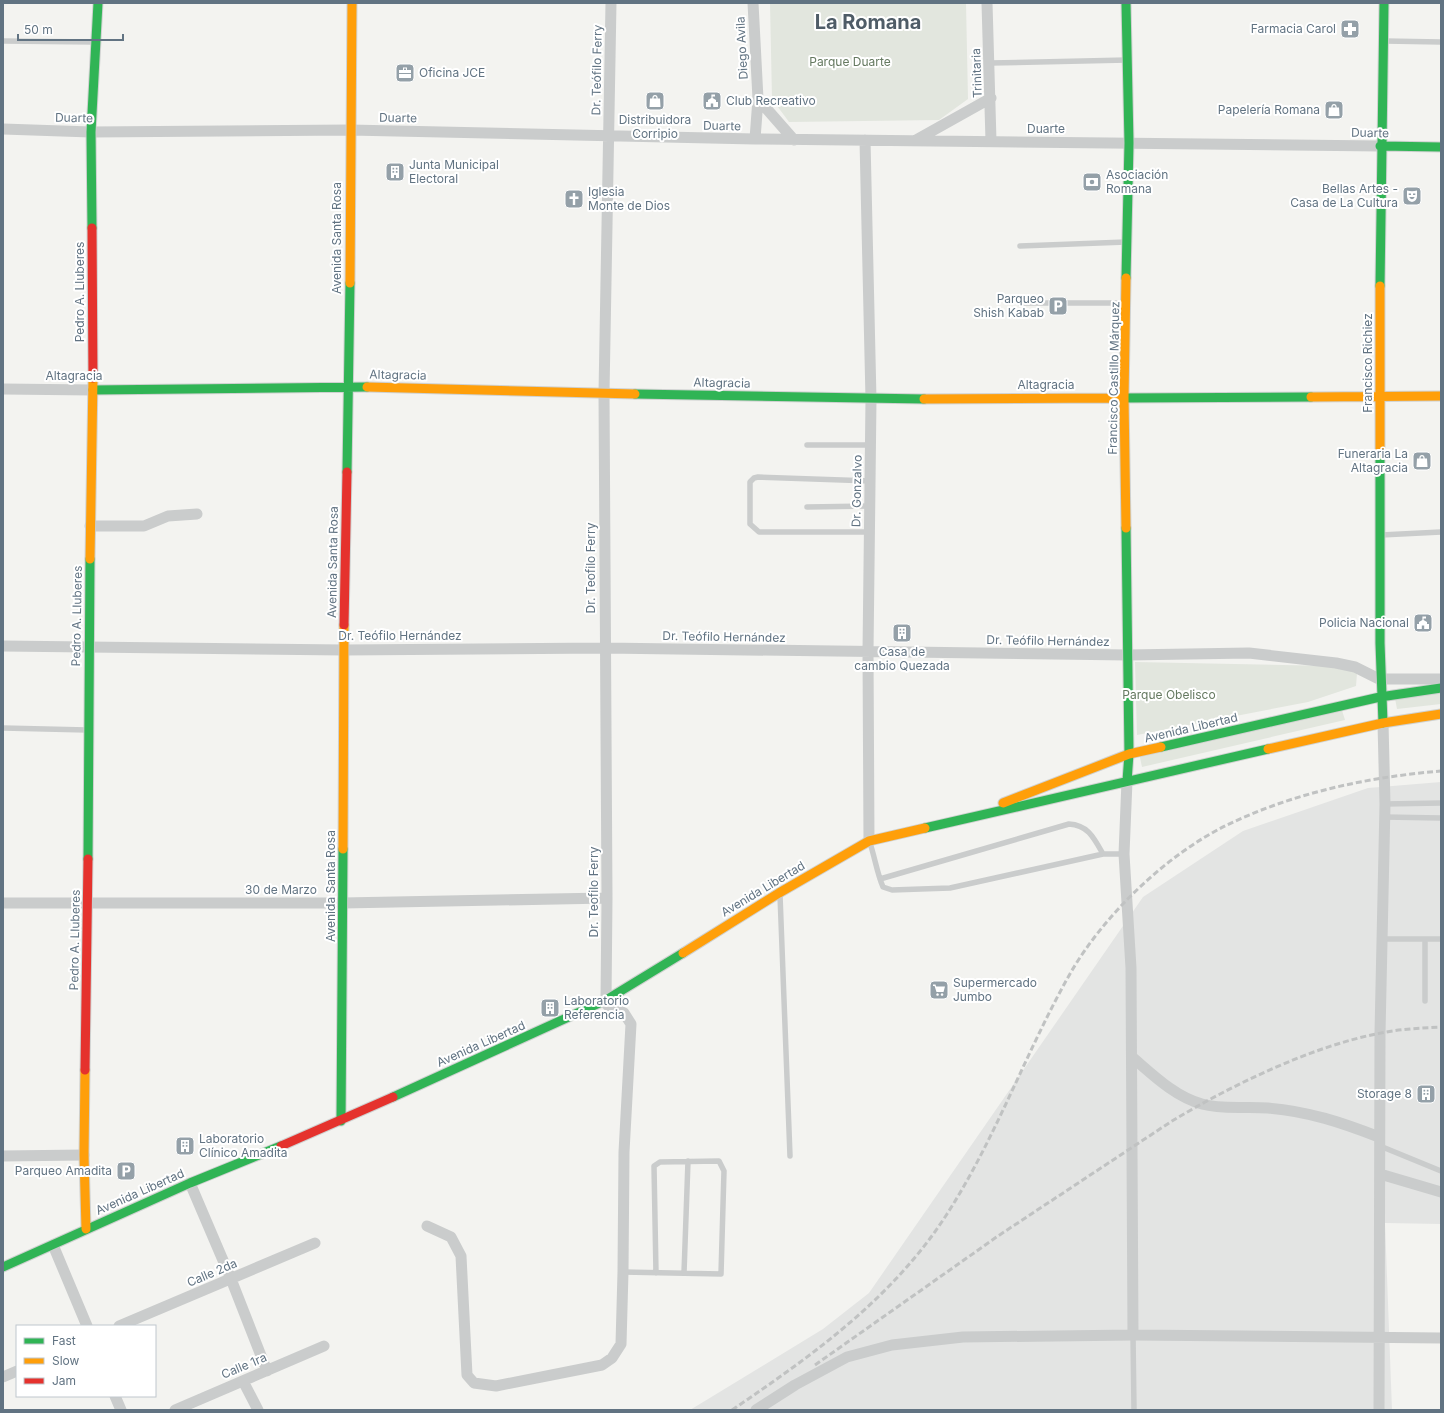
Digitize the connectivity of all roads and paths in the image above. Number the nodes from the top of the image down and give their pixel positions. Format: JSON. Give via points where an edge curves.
{"nodes":[{"id":1,"x":98,"y":3,"type":"edge"},
{"id":2,"x":352,"y":3,"type":"edge"},
{"id":3,"x":611,"y":3,"type":"edge"},
{"id":4,"x":753,"y":3,"type":"edge"},
{"id":5,"x":988,"y":3,"type":"edge"},
{"id":6,"x":1126,"y":3,"type":"edge"},
{"id":7,"x":1384,"y":3,"type":"edge"},
{"id":8,"x":1383,"y":40,"type":"junction"},
{"id":9,"x":3,"y":42,"type":"edge"},
{"id":10,"x":96,"y":42,"type":"junction"},
{"id":11,"x":1441,"y":42,"type":"edge"},
{"id":12,"x":1127,"y":60,"type":"junction"},
{"id":13,"x":990,"y":63,"type":"junction"},
{"id":14,"x":991,"y":98,"type":"junction"},
{"id":15,"x":758,"y":99,"type":"junction"},
{"id":16,"x":3,"y":129,"type":"edge"},
{"id":17,"x":350,"y":130,"type":"junction"},
{"id":18,"x":91,"y":132,"type":"junction"},
{"id":19,"x":610,"y":136,"type":"junction"},
{"id":20,"x":755,"y":140,"type":"junction"},
{"id":21,"x":794,"y":140,"type":"junction"},
{"id":22,"x":865,"y":140,"type":"junction"},
{"id":23,"x":915,"y":141,"type":"junction"},
{"id":24,"x":991,"y":141,"type":"junction"},
{"id":25,"x":1129,"y":142,"type":"junction"},
{"id":26,"x":1380,"y":146,"type":"junction"},
{"id":27,"x":1441,"y":147,"type":"edge"},
{"id":28,"x":1128,"y":242,"type":"junction"},
{"id":29,"x":1020,"y":246,"type":"dead end"},
{"id":30,"x":1020,"y":303,"type":"dead end"},
{"id":31,"x":1127,"y":303,"type":"junction"},
{"id":32,"x":348,"y":387,"type":"junction"},
{"id":33,"x":3,"y":389,"type":"edge"},
{"id":34,"x":93,"y":390,"type":"junction"},
{"id":35,"x":604,"y":393,"type":"junction"},
{"id":36,"x":1441,"y":396,"type":"edge"},
{"id":37,"x":1380,"y":397,"type":"junction"},
{"id":38,"x":1124,"y":398,"type":"junction"},
{"id":39,"x":872,"y":399,"type":"junction"},
{"id":40,"x":808,"y":445,"type":"dead end"},
{"id":41,"x":871,"y":445,"type":"junction"},
{"id":42,"x":871,"y":481,"type":"junction"},
{"id":43,"x":871,"y":506,"type":"junction"},
{"id":44,"x":808,"y":507,"type":"dead end"},
{"id":45,"x":197,"y":514,"type":"dead end"},
{"id":46,"x":90,"y":526,"type":"junction"},
{"id":47,"x":870,"y":532,"type":"junction"},
{"id":48,"x":1441,"y":532,"type":"edge"},
{"id":49,"x":1381,"y":535,"type":"junction"},
{"id":50,"x":3,"y":646,"type":"edge"},
{"id":51,"x":88,"y":646,"type":"junction"},
{"id":52,"x":605,"y":648,"type":"junction"},
{"id":53,"x":344,"y":650,"type":"junction"},
{"id":54,"x":868,"y":652,"type":"junction"},
{"id":55,"x":1128,"y":655,"type":"junction"},
{"id":56,"x":1441,"y":678,"type":"edge"},
{"id":57,"x":1379,"y":679,"type":"junction"},
{"id":58,"x":1441,"y":688,"type":"edge"},
{"id":59,"x":1380,"y":697,"type":"junction"},
{"id":60,"x":1441,"y":714,"type":"edge"},
{"id":61,"x":1383,"y":722,"type":"junction"},
{"id":62,"x":3,"y":728,"type":"edge"},
{"id":63,"x":88,"y":730,"type":"junction"},
{"id":64,"x":1129,"y":754,"type":"junction"},
{"id":65,"x":1127,"y":781,"type":"junction"},
{"id":66,"x":1441,"y":803,"type":"edge"},
{"id":67,"x":1385,"y":804,"type":"junction"},
{"id":68,"x":1384,"y":817,"type":"junction"},
{"id":69,"x":1441,"y":818,"type":"edge"},
{"id":70,"x":955,"y":822,"type":"junction"},
{"id":71,"x":870,"y":841,"type":"junction"},
{"id":72,"x":1103,"y":854,"type":"junction"},
{"id":73,"x":1124,"y":854,"type":"junction"},
{"id":74,"x":880,"y":879,"type":"junction"},
{"id":75,"x":780,"y":893,"type":"junction"},
{"id":76,"x":607,"y":898,"type":"junction"},
{"id":77,"x":88,"y":902,"type":"junction"},
{"id":78,"x":3,"y":903,"type":"edge"},
{"id":79,"x":343,"y":903,"type":"junction"},
{"id":80,"x":1383,"y":939,"type":"junction"},
{"id":81,"x":1425,"y":939,"type":"junction"},
{"id":82,"x":1441,"y":939,"type":"edge"},
{"id":83,"x":606,"y":1000,"type":"junction"},
{"id":84,"x":1425,"y":1001,"type":"dead end"},
{"id":85,"x":1132,"y":1057,"type":"junction"},
{"id":86,"x":340,"y":1121,"type":"junction"},
{"id":87,"x":1379,"y":1142,"type":"junction"},
{"id":88,"x":84,"y":1155,"type":"junction"},
{"id":89,"x":3,"y":1156,"type":"edge"},
{"id":90,"x":790,"y":1156,"type":"dead end"},
{"id":91,"x":688,"y":1162,"type":"junction"},
{"id":92,"x":1441,"y":1171,"type":"edge"},
{"id":93,"x":1380,"y":1174,"type":"junction"},
{"id":94,"x":190,"y":1183,"type":"junction"},
{"id":95,"x":1441,"y":1192,"type":"edge"},
{"id":96,"x":427,"y":1226,"type":"dead end"},
{"id":97,"x":86,"y":1229,"type":"junction"},
{"id":98,"x":314,"y":1243,"type":"dead end"},
{"id":99,"x":53,"y":1245,"type":"junction"},
{"id":100,"x":3,"y":1267,"type":"edge"},
{"id":101,"x":623,"y":1272,"type":"junction"},
{"id":102,"x":656,"y":1272,"type":"junction"},
{"id":103,"x":684,"y":1273,"type":"junction"},
{"id":104,"x":231,"y":1279,"type":"junction"},
{"id":105,"x":87,"y":1325,"type":"edge"},
{"id":106,"x":121,"y":1325,"type":"edge"},
{"id":107,"x":1133,"y":1335,"type":"junction"},
{"id":108,"x":1379,"y":1338,"type":"junction"},
{"id":109,"x":1441,"y":1338,"type":"edge"},
{"id":110,"x":324,"y":1346,"type":"dead end"},
{"id":111,"x":16,"y":1371,"type":"edge"},
{"id":112,"x":267,"y":1371,"type":"junction"},
{"id":113,"x":3,"y":1377,"type":"edge"},
{"id":114,"x":243,"y":1381,"type":"junction"},
{"id":115,"x":115,"y":1397,"type":"edge"},
{"id":116,"x":121,"y":1410,"type":"edge"},
{"id":117,"x":175,"y":1410,"type":"edge"},
{"id":118,"x":258,"y":1410,"type":"edge"},
{"id":119,"x":756,"y":1410,"type":"edge"},
{"id":120,"x":1134,"y":1410,"type":"edge"},
{"id":121,"x":1379,"y":1410,"type":"edge"}],
"edges":[{"from":1,"to":10,"type":"main road","name":"Pedro A. Lluberes"},
{"from":2,"to":17,"type":"main road","name":"Avenida Santa Rosa"},
{"from":3,"to":19,"type":"street","name":"Dr. Teófilo Ferry"},
{"from":4,"to":15,"type":"street","name":"Diego Avila"},
{"from":5,"to":13,"type":"street","name":"Trinitaria"},
{"from":6,"to":12,"type":"main road","name":"Francisco Castillo Márquez"},
{"from":7,"to":8,"type":"main road","name":"Francisco Richiez"},
{"from":8,"to":11,"type":"lane"},
{"from":8,"to":26,"type":"main road","name":"Francisco Richiez"},
{"from":9,"to":10,"type":"lane"},
{"from":10,"to":18,"type":"main road","name":"Pedro A. Lluberes"},
{"from":12,"to":13,"type":"lane"},
{"from":12,"to":25,"type":"main road","name":"Francisco Castillo Márquez"},
{"from":13,"to":14,"type":"street","name":"Trinitaria"},
{"from":14,"to":23,"type":"street"},
{"from":14,"to":24,"type":"street","name":"Trinitaria"},
{"from":15,"to":20,"type":"street","name":"Diego Avila"},
{"from":15,"to":21,"type":"street"},
{"from":16,"to":18,"type":"street","name":"Duarte"},
{"from":17,"to":18,"type":"street","name":"Duarte"},
{"from":17,"to":19,"type":"street","name":"Duarte"},
{"from":17,"to":32,"type":"main road","name":"Avenida Santa Rosa"},
{"from":18,"to":34,"type":"main road","name":"Pedro A. Lluberes"},
{"from":19,"to":20,"type":"street","name":"Duarte"},
{"from":19,"to":35,"type":"street","name":"Dr. Teofilo Ferry"},
{"from":20,"to":21,"type":"street","name":"Duarte"},
{"from":21,"to":22,"type":"street","name":"Duarte"},
{"from":22,"to":23,"type":"street","name":"Duarte"},
{"from":22,"to":39,"type":"street","name":"Dr. Gonzalvo"},
{"from":23,"to":24,"type":"street","name":"Duarte"},
{"from":24,"to":25,"type":"street","name":"Duarte"},
{"from":25,"to":26,"type":"street","name":"Duarte"},
{"from":25,"to":28,"type":"main road","name":"Francisco Castillo Márquez"},
{"from":26,"to":27,"type":"main road","name":"Duarte"},
{"from":26,"to":37,"type":"main road","name":"Francisco Richiez"},
{"from":28,"to":29,"type":"lane"},
{"from":28,"to":31,"type":"main road","name":"Francisco Castillo Márquez"},
{"from":30,"to":31,"type":"lane"},
{"from":31,"to":38,"type":"main road","name":"Francisco Castillo Márquez"},
{"from":32,"to":34,"type":"main road","name":"Altagracia"},
{"from":32,"to":35,"type":"main road","name":"Altagracia"},
{"from":32,"to":53,"type":"main road","name":"Avenida Santa Rosa"},
{"from":33,"to":34,"type":"street","name":"Altagracia"},
{"from":34,"to":46,"type":"main road","name":"Pedro A. Lluberes"},
{"from":35,"to":39,"type":"main road","name":"Altagracia"},
{"from":35,"to":52,"type":"street","name":"Dr. Teofilo Ferry"},
{"from":36,"to":37,"type":"main road","name":"Altagracia"},
{"from":37,"to":38,"type":"main road","name":"Altagracia"},
{"from":37,"to":49,"type":"main road","name":"Francisco Richiez"},
{"from":38,"to":39,"type":"main road","name":"Altagracia"},
{"from":38,"to":55,"type":"main road","name":"Francisco Castillo Márquez"},
{"from":39,"to":41,"type":"street","name":"Dr. Gonzalvo"},
{"from":40,"to":41,"type":"lane"},
{"from":41,"to":42,"type":"street","name":"Dr. Gonzalvo"},
{"from":42,"to":43,"type":"street","name":"Dr. Gonzalvo"},
{"from":42,"to":47,"type":"lane","via":[[758,477],[750,482],[750,524],[759,532]]},
{"from":43,"to":44,"type":"lane"},
{"from":43,"to":47,"type":"street","name":"Dr. Gonzalvo"},
{"from":45,"to":46,"type":"street","via":[[168,516],[144,526]]},
{"from":46,"to":51,"type":"main road","name":"Pedro A. Lluberes"},
{"from":47,"to":54,"type":"street","name":"Dr. Gonzalvo"},
{"from":48,"to":49,"type":"lane"},
{"from":49,"to":57,"type":"main road","name":"Francisco Richiez"},
{"from":50,"to":51,"type":"street","name":"Dr. Teófilo Hernández"},
{"from":51,"to":53,"type":"street","name":"Dr. Teófilo Hernández"},
{"from":51,"to":63,"type":"main road","name":"Pedro A. Lluberes"},
{"from":52,"to":53,"type":"street","name":"Dr. Teófilo Hernández"},
{"from":52,"to":54,"type":"street","name":"Dr. Teófilo Hernández"},
{"from":52,"to":76,"type":"street","name":"Dr. Teofilo Ferry"},
{"from":53,"to":79,"type":"main road","name":"Avenida Santa Rosa"},
{"from":54,"to":55,"type":"street","name":"Dr. Teófilo Hernández"},
{"from":54,"to":71,"type":"street","name":"Dr. Gonzalvo"},
{"from":55,"to":57,"type":"street","name":"Dr. Teófilo Hernández","via":[[1249,653],[1355,667]]},
{"from":55,"to":64,"type":"main road","name":"Francisco Castillo Márquez"},
{"from":56,"to":57,"type":"street","name":"Dr. Teófilo Hernández"},
{"from":57,"to":59,"type":"main road","name":"Francisco Richiez"},
{"from":58,"to":59,"type":"main road","name":"Avenida Libertad"},
{"from":59,"to":61,"type":"main road","name":"Francisco Richiez"},
{"from":59,"to":64,"type":"main road","name":"Avenida Libertad"},
{"from":60,"to":61,"type":"main road","name":"Avenida Libertad"},
{"from":61,"to":65,"type":"main road","name":"Avenida Libertad"},
{"from":61,"to":67,"type":"street"},
{"from":62,"to":63,"type":"lane"},
{"from":63,"to":77,"type":"main road","name":"Pedro A. Lluberes"},
{"from":64,"to":65,"type":"main road","name":"Francisco Castillo Márquez"},
{"from":64,"to":70,"type":"main road","name":"Avenida Libertad"},
{"from":65,"to":70,"type":"main road","name":"Avenida Libertad"},
{"from":65,"to":73,"type":"street"},
{"from":66,"to":67,"type":"lane"},
{"from":67,"to":68,"type":"street"},
{"from":68,"to":69,"type":"lane"},
{"from":68,"to":80,"type":"street"},
{"from":70,"to":71,"type":"main road","name":"Avenida Libertad"},
{"from":71,"to":74,"type":"lane"},
{"from":71,"to":75,"type":"main road","name":"Avenida Libertad"},
{"from":72,"to":73,"type":"lane"},
{"from":72,"to":74,"type":"lane","via":[[950,888],[892,890],[884,887]]},
{"from":72,"to":74,"type":"lane","via":[[1084,826],[1069,824]]},
{"from":73,"to":85,"type":"street","via":[[1131,968]]},
{"from":75,"to":83,"type":"main road","name":"Avenida Libertad"},
{"from":75,"to":90,"type":"lane"},
{"from":76,"to":79,"type":"street","name":"30 de Marzo"},
{"from":76,"to":83,"type":"street","name":"Dr. Teofilo Ferry"},
{"from":77,"to":78,"type":"street","name":"30 de Marzo"},
{"from":77,"to":79,"type":"street","name":"30 de Marzo"},
{"from":77,"to":88,"type":"main road","name":"Pedro A. Lluberes"},
{"from":79,"to":86,"type":"main road","name":"Avenida Santa Rosa"},
{"from":80,"to":81,"type":"lane"},
{"from":80,"to":87,"type":"street"},
{"from":81,"to":82,"type":"lane"},
{"from":81,"to":84,"type":"lane"},
{"from":83,"to":86,"type":"main road","name":"Avenida Libertad"},
{"from":83,"to":101,"type":"street","via":[[607,1005],[626,1014],[631,1024],[624,1152]]},
{"from":85,"to":87,"type":"street","via":[[1180,1094],[1200,1104],[1269,1108],[1330,1118]]},
{"from":85,"to":107,"type":"street"},
{"from":86,"to":94,"type":"main road","name":"Avenida Libertad"},
{"from":87,"to":92,"type":"lane"},
{"from":87,"to":93,"type":"street"},
{"from":88,"to":89,"type":"street"},
{"from":88,"to":97,"type":"main road","name":"Pedro A. Lluberes"},
{"from":91,"to":102,"type":"lane","via":[[660,1162],[654,1166]]},
{"from":91,"to":103,"type":"lane"},
{"from":91,"to":103,"type":"lane","via":[[719,1161],[724,1171],[721,1274]]},
{"from":93,"to":95,"type":"street"},
{"from":93,"to":108,"type":"street"},
{"from":94,"to":97,"type":"main road","name":"Avenida Libertad"},
{"from":94,"to":104,"type":"street"},
{"from":96,"to":101,"type":"street","via":[[451,1237],[461,1256],[467,1375],[474,1383],[496,1386],[602,1365],[612,1358],[621,1344]]},
{"from":97,"to":99,"type":"main road","name":"Avenida Libertad"},
{"from":98,"to":104,"type":"street","name":"Calle 2da"},
{"from":99,"to":100,"type":"main road","name":"Avenida Libertad"},
{"from":99,"to":105,"type":"street"},
{"from":101,"to":102,"type":"lane"},
{"from":102,"to":103,"type":"lane"},
{"from":104,"to":106,"type":"street","name":"Calle 2da"},
{"from":104,"to":112,"type":"street"},
{"from":107,"to":108,"type":"street"},
{"from":107,"to":119,"type":"street","via":[[963,1337],[892,1345],[847,1357]]},
{"from":107,"to":120,"type":"lane"},
{"from":108,"to":109,"type":"street"},
{"from":108,"to":121,"type":"street"},
{"from":110,"to":112,"type":"street","name":"Calle 1ra"},
{"from":111,"to":113,"type":"street"},
{"from":112,"to":114,"type":"street","name":"Calle 1ra"},
{"from":114,"to":117,"type":"street","name":"Calle 1ra"},
{"from":114,"to":118,"type":"street"},
{"from":115,"to":116,"type":"street"}]}
